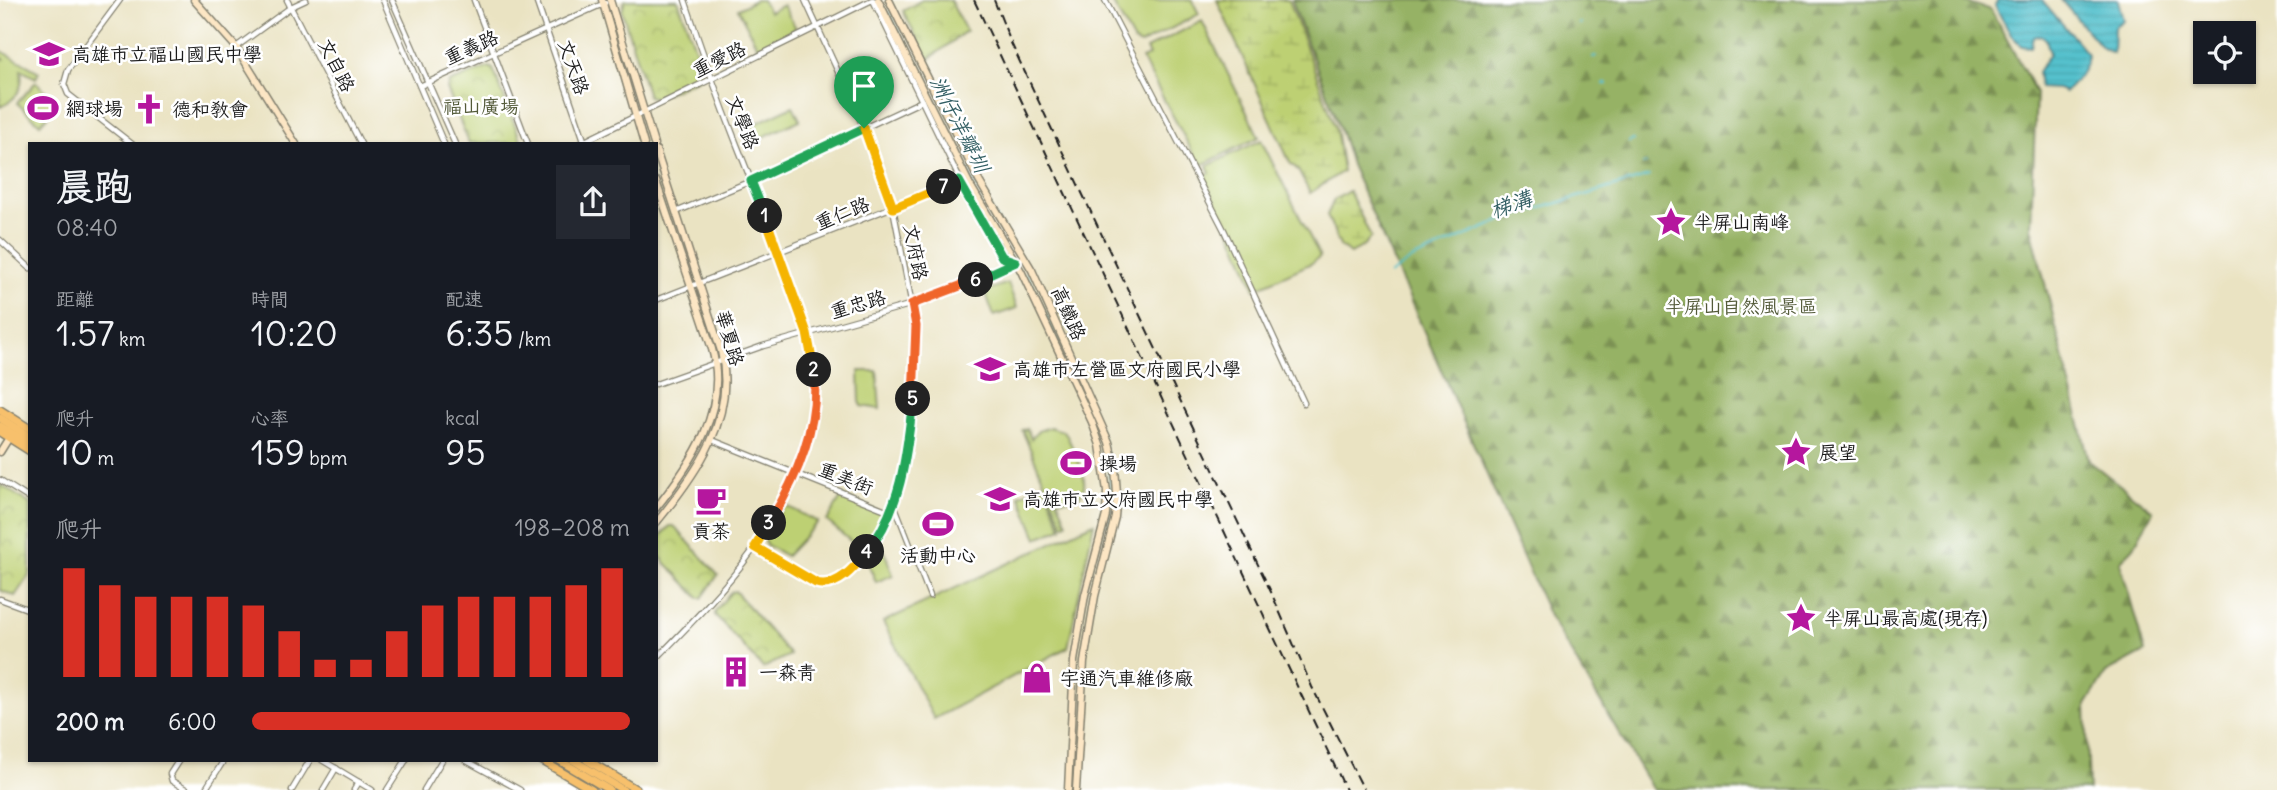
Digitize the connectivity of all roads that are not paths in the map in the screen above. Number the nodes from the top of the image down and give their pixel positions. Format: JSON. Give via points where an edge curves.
{"nodes":[{"id":1,"x":120,"y":0,"type":"edge"},
{"id":2,"x":194,"y":0,"type":"edge"},
{"id":3,"x":287,"y":0,"type":"edge"},
{"id":4,"x":306,"y":0,"type":"edge"},
{"id":5,"x":383,"y":0,"type":"edge"},
{"id":6,"x":391,"y":0,"type":"edge"},
{"id":7,"x":474,"y":0,"type":"edge"},
{"id":8,"x":536,"y":0,"type":"edge"},
{"id":9,"x":685,"y":0,"type":"edge"},
{"id":10,"x":805,"y":0,"type":"edge"},
{"id":11,"x":875,"y":0,"type":"edge"},
{"id":12,"x":889,"y":0,"type":"edge"},
{"id":13,"x":1105,"y":0,"type":"edge"},
{"id":14,"x":608,"y":1,"type":"edge"},
{"id":15,"x":292,"y":7,"type":"junction"},
{"id":16,"x":817,"y":27,"type":"junction"},
{"id":17,"x":547,"y":29,"type":"junction"},
{"id":18,"x":236,"y":47,"type":"junction"},
{"id":19,"x":493,"y":52,"type":"junction"},
{"id":20,"x":711,"y":79,"type":"junction"},
{"id":21,"x":428,"y":82,"type":"junction"},
{"id":22,"x":420,"y":86,"type":"junction"},
{"id":23,"x":922,"y":101,"type":"junction"},
{"id":24,"x":644,"y":111,"type":"junction"},
{"id":25,"x":635,"y":116,"type":"junction"},
{"id":26,"x":864,"y":128,"type":"junction"},
{"id":27,"x":129,"y":142,"type":"edge"},
{"id":28,"x":295,"y":142,"type":"edge"},
{"id":29,"x":360,"y":142,"type":"edge"},
{"id":30,"x":443,"y":142,"type":"edge"},
{"id":31,"x":454,"y":142,"type":"edge"},
{"id":32,"x":527,"y":142,"type":"edge"},
{"id":33,"x":583,"y":142,"type":"edge"},
{"id":34,"x":585,"y":142,"type":"edge"},
{"id":35,"x":643,"y":142,"type":"edge"},
{"id":36,"x":653,"y":142,"type":"edge"},
{"id":37,"x":658,"y":156,"type":"edge"},
{"id":38,"x":751,"y":181,"type":"junction"},
{"id":39,"x":959,"y":181,"type":"junction"},
{"id":40,"x":658,"y":187,"type":"edge"},
{"id":41,"x":893,"y":208,"type":"junction"},
{"id":42,"x":676,"y":212,"type":"junction"},
{"id":43,"x":0,"y":240,"type":"edge"},
{"id":44,"x":779,"y":253,"type":"junction"},
{"id":45,"x":1025,"y":257,"type":"junction"},
{"id":46,"x":1016,"y":262,"type":"junction"},
{"id":47,"x":28,"y":266,"type":"edge"},
{"id":48,"x":694,"y":286,"type":"junction"},
{"id":49,"x":658,"y":299,"type":"edge"},
{"id":50,"x":912,"y":304,"type":"junction"},
{"id":51,"x":807,"y":333,"type":"junction"},
{"id":52,"x":719,"y":360,"type":"junction"},
{"id":53,"x":658,"y":383,"type":"edge"},
{"id":54,"x":1304,"y":403,"type":"dead end"},
{"id":55,"x":0,"y":410,"type":"edge"},
{"id":56,"x":0,"y":418,"type":"edge"},
{"id":57,"x":0,"y":426,"type":"edge"},
{"id":58,"x":28,"y":429,"type":"edge"},
{"id":59,"x":13,"y":430,"type":"junction"},
{"id":60,"x":0,"y":432,"type":"edge"},
{"id":61,"x":28,"y":436,"type":"edge"},
{"id":62,"x":712,"y":440,"type":"junction"},
{"id":63,"x":28,"y":442,"type":"edge"},
{"id":64,"x":28,"y":449,"type":"edge"},
{"id":65,"x":0,"y":452,"type":"edge"},
{"id":66,"x":796,"y":474,"type":"junction"},
{"id":67,"x":0,"y":480,"type":"edge"},
{"id":68,"x":28,"y":498,"type":"edge"},
{"id":69,"x":894,"y":503,"type":"junction"},
{"id":70,"x":658,"y":505,"type":"edge"},
{"id":71,"x":658,"y":509,"type":"edge"},
{"id":72,"x":891,"y":512,"type":"junction"},
{"id":73,"x":664,"y":513,"type":"junction"},
{"id":74,"x":658,"y":520,"type":"edge"},
{"id":75,"x":755,"y":547,"type":"junction"},
{"id":76,"x":930,"y":596,"type":"dead end"},
{"id":77,"x":0,"y":599,"type":"edge"},
{"id":78,"x":28,"y":609,"type":"edge"},
{"id":79,"x":658,"y":657,"type":"edge"},
{"id":80,"x":1074,"y":661,"type":"junction"},
{"id":81,"x":1084,"y":662,"type":"junction"},
{"id":82,"x":178,"y":762,"type":"edge"},
{"id":83,"x":223,"y":762,"type":"edge"},
{"id":84,"x":309,"y":762,"type":"edge"},
{"id":85,"x":326,"y":762,"type":"edge"},
{"id":86,"x":405,"y":762,"type":"edge"},
{"id":87,"x":441,"y":762,"type":"edge"},
{"id":88,"x":469,"y":762,"type":"edge"},
{"id":89,"x":544,"y":762,"type":"edge"},
{"id":90,"x":562,"y":762,"type":"edge"},
{"id":91,"x":576,"y":762,"type":"edge"},
{"id":92,"x":590,"y":762,"type":"edge"},
{"id":93,"x":336,"y":768,"type":"junction"},
{"id":94,"x":359,"y":782,"type":"junction"},
{"id":95,"x":187,"y":790,"type":"edge"},
{"id":96,"x":205,"y":790,"type":"edge"},
{"id":97,"x":292,"y":790,"type":"edge"},
{"id":98,"x":323,"y":790,"type":"edge"},
{"id":99,"x":354,"y":790,"type":"edge"},
{"id":100,"x":372,"y":790,"type":"edge"},
{"id":101,"x":387,"y":790,"type":"edge"},
{"id":102,"x":424,"y":790,"type":"edge"},
{"id":103,"x":520,"y":790,"type":"edge"},
{"id":104,"x":592,"y":790,"type":"edge"},
{"id":105,"x":609,"y":790,"type":"edge"},
{"id":106,"x":623,"y":790,"type":"edge"},
{"id":107,"x":637,"y":790,"type":"edge"},
{"id":108,"x":1068,"y":790,"type":"edge"},
{"id":109,"x":1076,"y":790,"type":"edge"}],
"edges":[{"from":1,"to":27,"type":"street","via":[[68,70],[64,84],[68,94]]},
{"from":2,"to":18,"type":"street"},
{"from":3,"to":15,"type":"street","name":"文自路"},
{"from":4,"to":15,"type":"street"},
{"from":5,"to":22,"type":"street"},
{"from":6,"to":21,"type":"street"},
{"from":7,"to":19,"type":"street"},
{"from":8,"to":17,"type":"street","name":"文天路"},
{"from":9,"to":20,"type":"street","name":"文學路"},
{"from":10,"to":16,"type":"street","name":"文府路"},
{"from":11,"to":16,"type":"street","name":"重愛路"},
{"from":11,"to":23,"type":"street","name":"高鐵路"},
{"from":11,"to":46,"type":"street","name":"高鐵路","via":[[970,186]]},
{"from":12,"to":45,"type":"street","name":"高鐵路","via":[[979,181]]},
{"from":13,"to":54,"type":"street","via":[[1219,218]]},
{"from":14,"to":17,"type":"street","name":"重義路"},
{"from":14,"to":24,"type":"street"},
{"from":14,"to":25,"type":"street"},
{"from":15,"to":18,"type":"street"},
{"from":15,"to":29,"type":"street","name":"文自路"},
{"from":16,"to":20,"type":"street","name":"重愛路"},
{"from":16,"to":26,"type":"street","name":"文府路"},
{"from":17,"to":19,"type":"street","name":"重義路"},
{"from":17,"to":33,"type":"street","name":"文天路"},
{"from":18,"to":28,"type":"street"},
{"from":19,"to":21,"type":"street","name":"重義路"},
{"from":19,"to":32,"type":"street"},
{"from":20,"to":24,"type":"street","name":"重愛路"},
{"from":20,"to":38,"type":"street","name":"文學路"},
{"from":21,"to":22,"type":"street","name":"重義路"},
{"from":21,"to":31,"type":"street"},
{"from":22,"to":30,"type":"street"},
{"from":23,"to":26,"type":"street"},
{"from":23,"to":39,"type":"street","name":"高鐵路"},
{"from":24,"to":25,"type":"street","name":"重愛路"},
{"from":24,"to":36,"type":"street"},
{"from":25,"to":34,"type":"street","name":"重愛路"},
{"from":25,"to":35,"type":"street"},
{"from":26,"to":38,"type":"street"},
{"from":26,"to":41,"type":"street","name":"文府路"},
{"from":37,"to":42,"type":"street","name":"華夏路"},
{"from":38,"to":42,"type":"street"},
{"from":38,"to":44,"type":"street","name":"文學路"},
{"from":39,"to":41,"type":"street","name":"重仁路"},
{"from":39,"to":46,"type":"street","name":"高鐵路","via":[[1002,257]]},
{"from":40,"to":48,"type":"street","name":"華夏路"},
{"from":41,"to":44,"type":"street","name":"重仁路"},
{"from":41,"to":50,"type":"street","name":"文府路"},
{"from":42,"to":48,"type":"street","name":"華夏路"},
{"from":43,"to":47,"type":"street"},
{"from":44,"to":48,"type":"street","name":"重仁路"},
{"from":44,"to":51,"type":"street","name":"文學路"},
{"from":45,"to":46,"type":"street","name":"重忠路"},
{"from":45,"to":81,"type":"street","name":"高鐵路","via":[[1100,418],[1115,468],[1115,517]]},
{"from":46,"to":50,"type":"street","name":"重忠路"},
{"from":46,"to":80,"type":"street","name":"高鐵路","via":[[1092,422],[1106,470],[1106,515]]},
{"from":48,"to":49,"type":"street","name":"重仁路"},
{"from":48,"to":52,"type":"street","name":"華夏路"},
{"from":50,"to":51,"type":"street","name":"重忠路"},
{"from":50,"to":69,"type":"street","name":"文府路","via":[[916,326],[912,401],[906,457]]},
{"from":51,"to":52,"type":"street","name":"重忠路"},
{"from":51,"to":66,"type":"street","name":"文學路","via":[[816,387],[810,431]]},
{"from":52,"to":53,"type":"street","name":"重忠路"},
{"from":52,"to":62,"type":"street","name":"華夏路","via":[[726,379]]},
{"from":52,"to":70,"type":"street","name":"華夏路","via":[[716,394],[704,434],[691,463]]},
{"from":55,"to":59,"type":"main road"},
{"from":56,"to":59,"type":"main road"},
{"from":57,"to":59,"type":"main road"},
{"from":58,"to":59,"type":"main road"},
{"from":59,"to":60,"type":"main road"},
{"from":59,"to":61,"type":"main road"},
{"from":59,"to":63,"type":"main road"},
{"from":59,"to":64,"type":"main road"},
{"from":59,"to":65,"type":"street"},
{"from":62,"to":66,"type":"street","name":"重美街"},
{"from":62,"to":73,"type":"street","name":"華夏路","via":[[699,467]]},
{"from":66,"to":72,"type":"street","name":"重美街"},
{"from":66,"to":75,"type":"street","name":"文學路"},
{"from":67,"to":68,"type":"street"},
{"from":69,"to":72,"type":"street","name":"文府路"},
{"from":69,"to":76,"type":"street","name":"重美街"},
{"from":71,"to":73,"type":"street"},
{"from":72,"to":75,"type":"street","name":"文府路","via":[[862,559],[827,585]]},
{"from":73,"to":74,"type":"street","name":"華夏路"},
{"from":75,"to":79,"type":"street","name":"文學路","via":[[706,609]]},
{"from":77,"to":78,"type":"street"},
{"from":80,"to":81,"type":"street"},
{"from":80,"to":108,"type":"street","name":"高鐵路"},
{"from":81,"to":109,"type":"street","name":"高鐵路"},
{"from":82,"to":95,"type":"street","via":[[170,774],[172,781]]},
{"from":83,"to":96,"type":"street"},
{"from":84,"to":97,"type":"street"},
{"from":85,"to":93,"type":"street"},
{"from":86,"to":101,"type":"street"},
{"from":87,"to":102,"type":"street"},
{"from":88,"to":103,"type":"street"},
{"from":89,"to":104,"type":"main road"},
{"from":90,"to":105,"type":"main road"},
{"from":91,"to":106,"type":"main road"},
{"from":92,"to":107,"type":"main road"},
{"from":93,"to":94,"type":"street"},
{"from":93,"to":98,"type":"street"},
{"from":94,"to":99,"type":"street"},
{"from":94,"to":100,"type":"street"}]}
